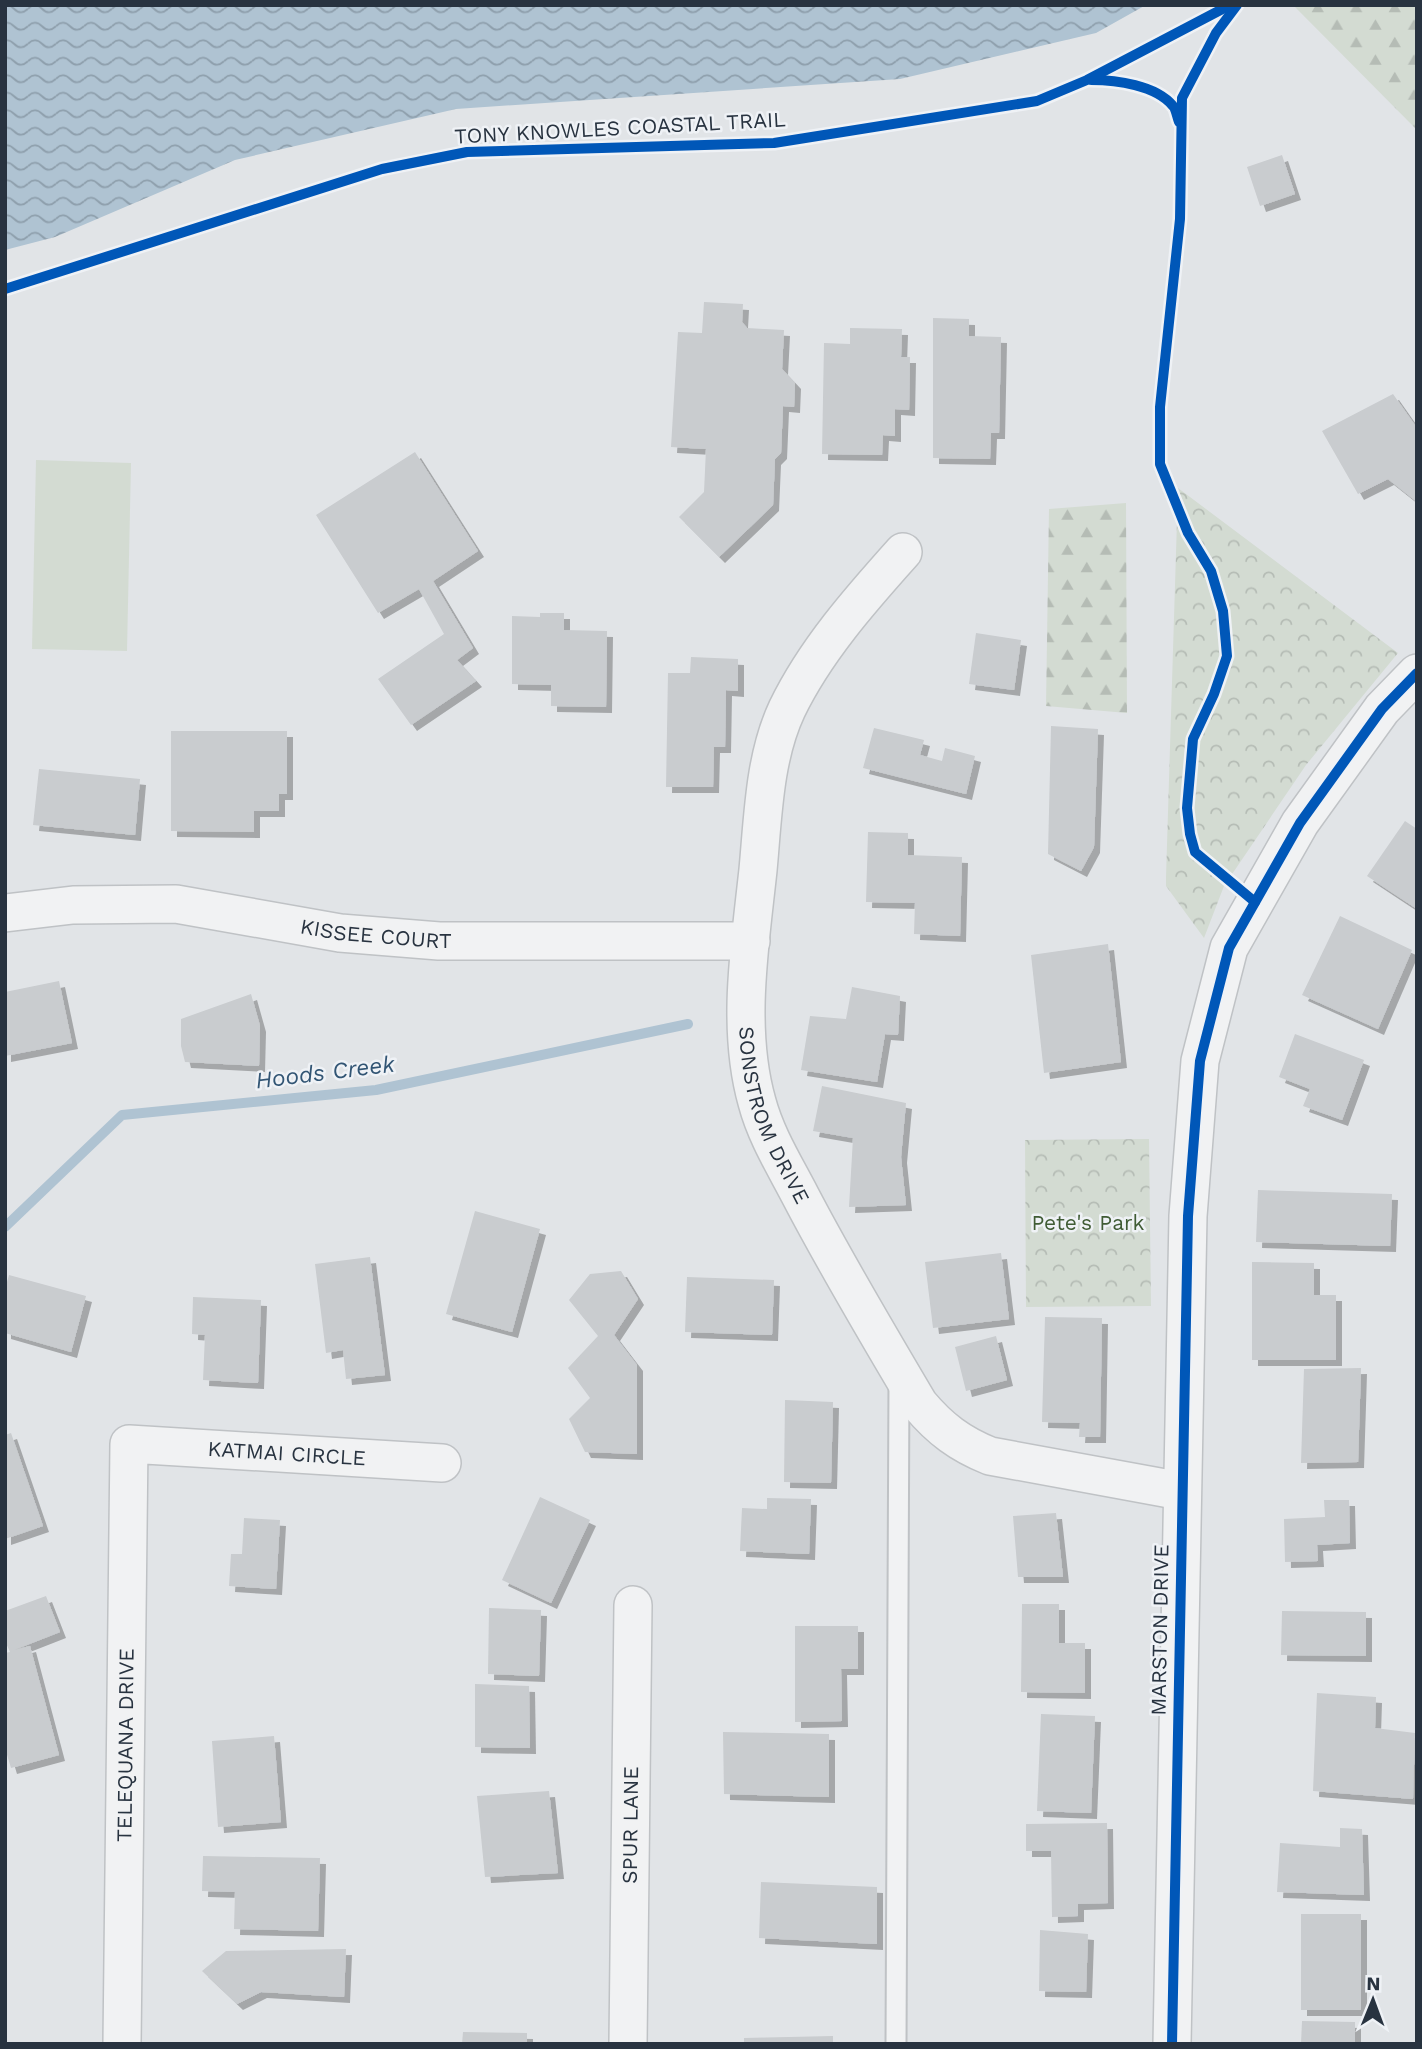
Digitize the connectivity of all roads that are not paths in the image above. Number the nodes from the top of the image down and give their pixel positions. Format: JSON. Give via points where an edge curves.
{"nodes":[{"id":1,"x":903,"y":552,"type":"dead end"},
{"id":2,"x":1417,"y":673,"type":"edge"},
{"id":3,"x":5,"y":913,"type":"edge"},
{"id":4,"x":751,"y":941,"type":"junction"},
{"id":5,"x":899,"y":1371,"type":"junction"},
{"id":6,"x":129,"y":1444,"type":"joint"},
{"id":7,"x":443,"y":1463,"type":"dead end"},
{"id":8,"x":1181,"y":1491,"type":"junction"},
{"id":9,"x":633,"y":1605,"type":"dead end"},
{"id":10,"x":122,"y":2044,"type":"edge"},
{"id":11,"x":628,"y":2044,"type":"edge"},
{"id":12,"x":896,"y":2044,"type":"edge"},
{"id":13,"x":1172,"y":2044,"type":"edge"}],
"edges":[{"from":1,"to":4,"type":"street","name":"SONSTROM DRIVE","via":[[807,671],[786,712],[764,799]]},
{"from":2,"to":8,"type":"street","name":"MARSTON DRIVE","via":[[1381,709],[1300,823],[1228,948],[1200,1060],[1188,1216]]},
{"from":3,"to":4,"type":"street","name":"KISSEE COURT","via":[[73,905],[176,904],[340,933],[439,942]]},
{"from":4,"to":5,"type":"street","name":"SONSTROM DRIVE","via":[[747,1030],[757,1102],[823,1239]]},
{"from":5,"to":8,"type":"street","name":"SONSTROM DRIVE","via":[[919,1405],[960,1444],[990,1456]]},
{"from":5,"to":12,"type":"lane"},
{"from":6,"to":7,"type":"street","name":"KATMAI CIRCLE"},
{"from":6,"to":10,"type":"street","name":"TELEQUANA DRIVE"},
{"from":8,"to":13,"type":"street","name":"MARSTON DRIVE"},
{"from":9,"to":11,"type":"street","name":"SPUR LANE"}]}
